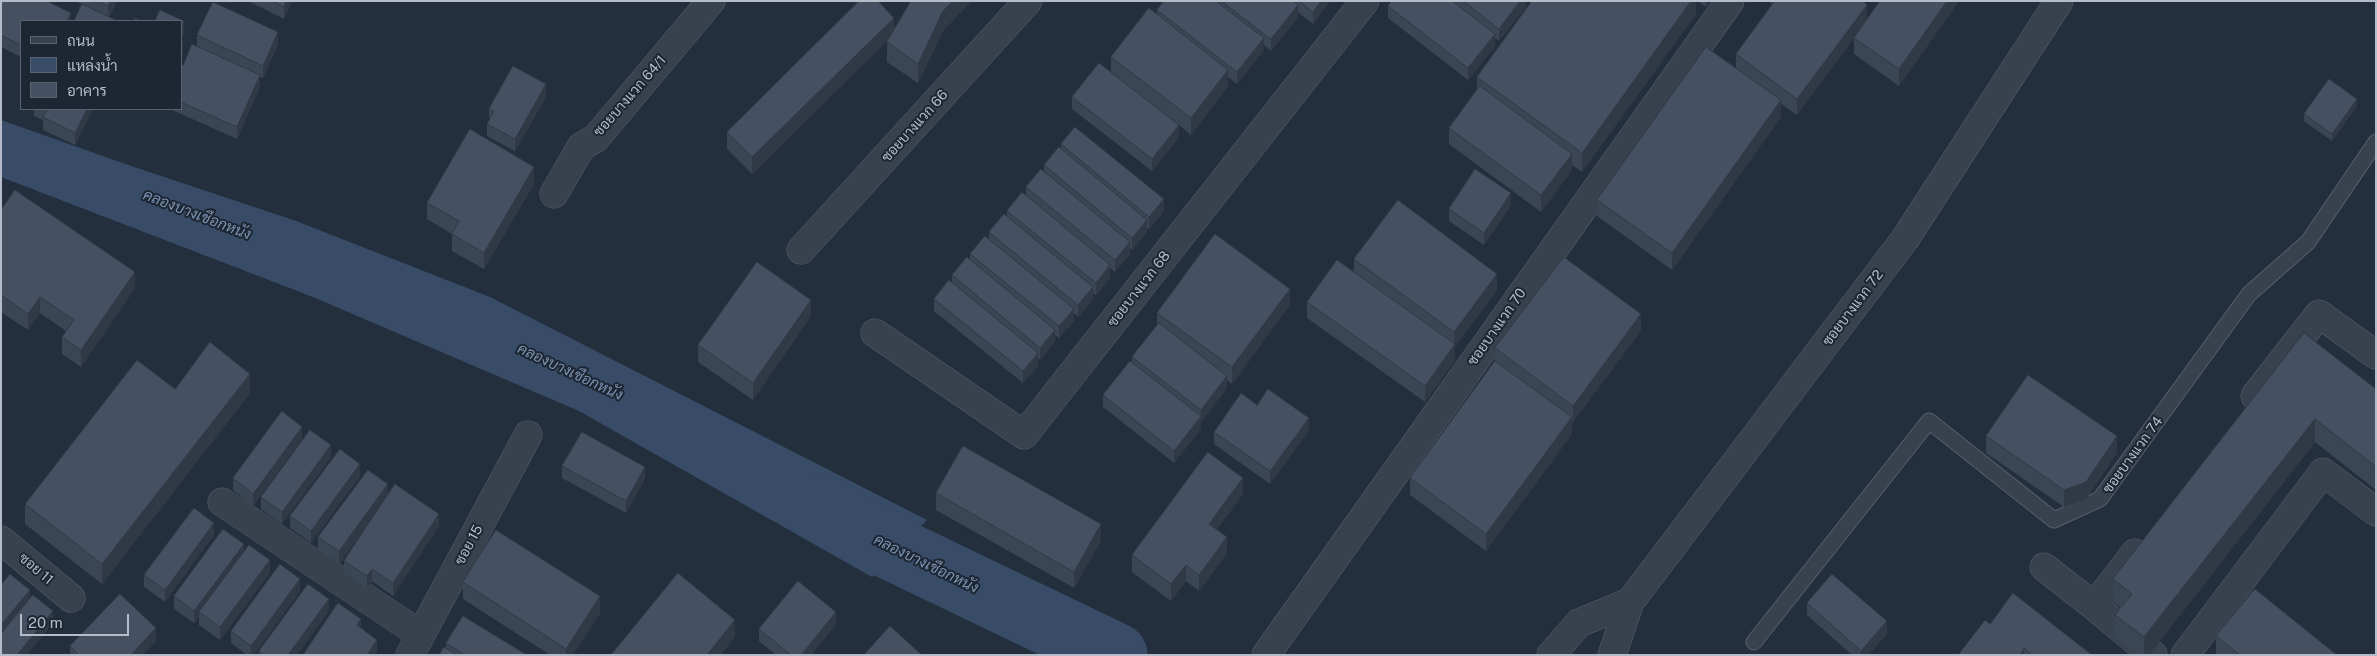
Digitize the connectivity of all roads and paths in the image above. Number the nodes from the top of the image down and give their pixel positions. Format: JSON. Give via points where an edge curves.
{"nodes":[{"id":1,"x":711,"y":1,"type":"edge"},
{"id":2,"x":1028,"y":1,"type":"edge"},
{"id":3,"x":1364,"y":1,"type":"edge"},
{"id":4,"x":1730,"y":1,"type":"edge"},
{"id":5,"x":2059,"y":1,"type":"edge"},
{"id":6,"x":2376,"y":142,"type":"edge"},
{"id":7,"x":554,"y":194,"type":"dead end"},
{"id":8,"x":801,"y":250,"type":"dead end"},
{"id":9,"x":875,"y":333,"type":"dead end"},
{"id":10,"x":2376,"y":355,"type":"edge"},
{"id":11,"x":2240,"y":416,"type":"edge"},
{"id":12,"x":528,"y":436,"type":"dead end"},
{"id":13,"x":222,"y":502,"type":"dead end"},
{"id":14,"x":2376,"y":512,"type":"edge"},
{"id":15,"x":2149,"y":535,"type":"edge"},
{"id":16,"x":1,"y":540,"type":"edge"},
{"id":17,"x":2044,"y":567,"type":"dead end"},
{"id":18,"x":70,"y":598,"type":"dead end"},
{"id":19,"x":1630,"y":602,"type":"junction"},
{"id":20,"x":2094,"y":606,"type":"junction"},
{"id":21,"x":1754,"y":642,"type":"dead end"},
{"id":22,"x":416,"y":645,"type":"edge"},
{"id":23,"x":1266,"y":655,"type":"edge"},
{"id":24,"x":1551,"y":655,"type":"edge"},
{"id":25,"x":1612,"y":655,"type":"edge"},
{"id":26,"x":2153,"y":655,"type":"edge"},
{"id":27,"x":2185,"y":655,"type":"edge"}],
"edges":[{"from":1,"to":7,"type":"street","name":"ซอยบางแวก 64/1","via":[[596,138],[581,147]]},
{"from":2,"to":8,"type":"street","name":"ซอยบางแวก 66"},
{"from":3,"to":9,"type":"street","name":"ซอยบางแวก 68","via":[[1024,435]]},
{"from":4,"to":23,"type":"street","name":"ซอยบางแวก 70"},
{"from":5,"to":19,"type":"street","name":"ซอยบางแวก 72","via":[[1905,239]]},
{"from":6,"to":21,"type":"lane","name":"ซอยบางแวก 74","via":[[2308,242],[2249,294],[2100,499],[2054,520],[1929,421]]},
{"from":10,"to":11,"type":"street","via":[[2319,314]]},
{"from":12,"to":22,"type":"street","name":"ซอย 15"},
{"from":13,"to":22,"type":"street"},
{"from":14,"to":27,"type":"street","via":[[2323,472]]},
{"from":15,"to":20,"type":"street"},
{"from":16,"to":18,"type":"street","name":"ซอย 11"},
{"from":17,"to":20,"type":"street"},
{"from":19,"to":24,"type":"street","via":[[1579,623]]},
{"from":19,"to":25,"type":"street"},
{"from":20,"to":26,"type":"street"}]}
